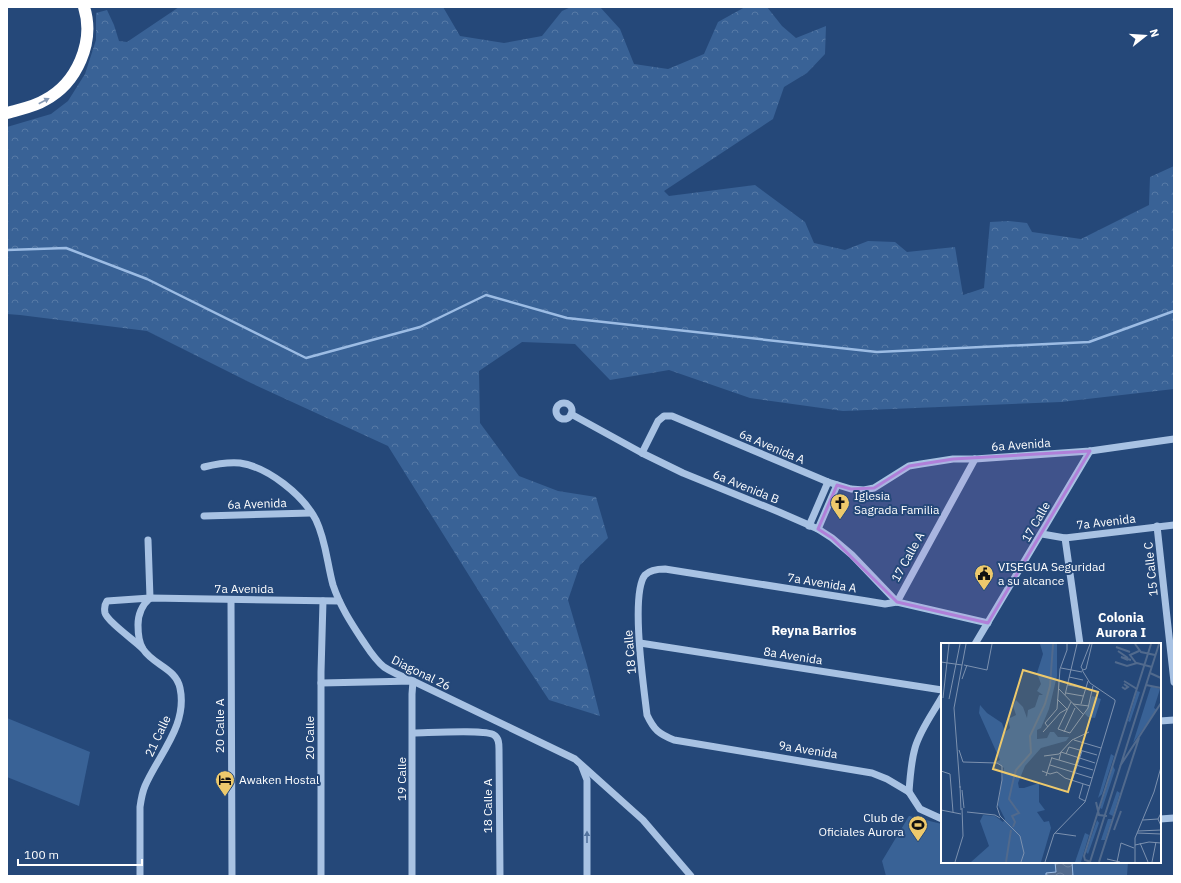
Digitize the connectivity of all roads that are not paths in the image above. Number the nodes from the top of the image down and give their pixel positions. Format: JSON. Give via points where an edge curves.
{"nodes":[{"id":1,"x":84,"y":7,"type":"edge"},
{"id":2,"x":7,"y":113,"type":"edge"},
{"id":3,"x":571,"y":414,"type":"dead end"},
{"id":4,"x":1174,"y":439,"type":"edge"},
{"id":5,"x":1090,"y":451,"type":"junction"},
{"id":6,"x":642,"y":453,"type":"junction"},
{"id":7,"x":974,"y":459,"type":"junction"},
{"id":8,"x":204,"y":467,"type":"dead end"},
{"id":9,"x":828,"y":482,"type":"junction"},
{"id":10,"x":837,"y":485,"type":"junction"},
{"id":11,"x":874,"y":488,"type":"joint"},
{"id":12,"x":818,"y":506,"type":"junction"},
{"id":13,"x":826,"y":509,"type":"junction"},
{"id":14,"x":311,"y":513,"type":"junction"},
{"id":15,"x":204,"y":516,"type":"dead end"},
{"id":16,"x":1174,"y":525,"type":"edge"},
{"id":17,"x":809,"y":526,"type":"junction"},
{"id":18,"x":1158,"y":526,"type":"junction"},
{"id":19,"x":818,"y":529,"type":"junction"},
{"id":20,"x":1042,"y":534,"type":"junction"},
{"id":21,"x":1065,"y":538,"type":"junction"},
{"id":22,"x":148,"y":540,"type":"dead end"},
{"id":23,"x":651,"y":571,"type":"joint"},
{"id":24,"x":150,"y":598,"type":"junction"},
{"id":25,"x":231,"y":600,"type":"junction"},
{"id":26,"x":323,"y":601,"type":"junction"},
{"id":27,"x":339,"y":601,"type":"junction"},
{"id":28,"x":897,"y":602,"type":"junction"},
{"id":29,"x":988,"y":623,"type":"junction"},
{"id":30,"x":640,"y":643,"type":"junction"},
{"id":31,"x":976,"y":643,"type":"edge"},
{"id":32,"x":1080,"y":643,"type":"edge"},
{"id":33,"x":142,"y":648,"type":"junction"},
{"id":34,"x":413,"y":681,"type":"junction"},
{"id":35,"x":1174,"y":682,"type":"edge"},
{"id":36,"x":321,"y":683,"type":"junction"},
{"id":37,"x":941,"y":690,"type":"edge"},
{"id":38,"x":941,"y":699,"type":"edge"},
{"id":39,"x":1174,"y":720,"type":"edge"},
{"id":40,"x":1161,"y":721,"type":"edge"},
{"id":41,"x":657,"y":732,"type":"joint"},
{"id":42,"x":413,"y":733,"type":"junction"},
{"id":43,"x":581,"y":765,"type":"junction"},
{"id":44,"x":910,"y":773,"type":"junction"},
{"id":45,"x":901,"y":787,"type":"junction"},
{"id":46,"x":908,"y":792,"type":"junction"},
{"id":47,"x":1174,"y":818,"type":"edge"},
{"id":48,"x":941,"y":819,"type":"edge"},
{"id":49,"x":1161,"y":819,"type":"edge"},
{"id":50,"x":140,"y":876,"type":"edge"},
{"id":51,"x":232,"y":876,"type":"edge"},
{"id":52,"x":321,"y":876,"type":"edge"},
{"id":53,"x":412,"y":876,"type":"edge"},
{"id":54,"x":500,"y":876,"type":"edge"},
{"id":55,"x":587,"y":876,"type":"edge"},
{"id":56,"x":691,"y":876,"type":"edge"}],
"edges":[{"from":2,"to":1,"type":"highway","one_way":true,"via":[[44,101],[57,93],[73,76],[85,48],[87,36],[88,25]]},
{"from":3,"to":6,"type":"street","name":"6a Avenida B"},
{"from":4,"to":5,"type":"street","name":"6a Avenida"},
{"from":5,"to":7,"type":"street","name":"6a Avenida"},
{"from":5,"to":20,"type":"street","name":"17 Calle"},
{"from":6,"to":9,"type":"street","name":"6a Avenida A","via":[[658,421],[664,416],[672,416]]},
{"from":6,"to":17,"type":"street","name":"6a Avenida B"},
{"from":7,"to":11,"type":"street","name":"6a Avenida","via":[[953,459],[909,466]]},
{"from":7,"to":28,"type":"street","name":"17 Calle A"},
{"from":8,"to":14,"type":"street","name":"Diagonal 26","via":[[228,463],[264,471],[290,490]]},
{"from":9,"to":10,"type":"street","name":"6a Avenida A"},
{"from":9,"to":12,"type":"street"},
{"from":10,"to":11,"type":"street","name":"6a Avenida A","via":[[851,489]]},
{"from":10,"to":13,"type":"street"},
{"from":12,"to":13,"type":"street"},
{"from":12,"to":17,"type":"street"},
{"from":13,"to":19,"type":"street"},
{"from":14,"to":15,"type":"street","name":"6a Avenida"},
{"from":14,"to":27,"type":"street","name":"Diagonal 26","via":[[324,543]]},
{"from":16,"to":18,"type":"street","name":"7a Avenida"},
{"from":17,"to":19,"type":"street","name":"6a Avenida B"},
{"from":18,"to":21,"type":"street","name":"7a Avenida"},
{"from":18,"to":35,"type":"street","name":"15 Calle C"},
{"from":19,"to":28,"type":"street","name":"6a Avenida B","via":[[852,554]]},
{"from":20,"to":21,"type":"street","name":"7a Avenida"},
{"from":20,"to":29,"type":"street","name":"17 Calle"},
{"from":21,"to":32,"type":"street"},
{"from":22,"to":24,"type":"street"},
{"from":23,"to":28,"type":"street","name":"7a Avenida A","via":[[665,569],[884,604]]},
{"from":23,"to":30,"type":"street","name":"18 Calle","via":[[645,575],[638,603]]},
{"from":24,"to":25,"type":"street","name":"7a Avenida"},
{"from":24,"to":33,"type":"street","via":[[143,604],[139,614]]},
{"from":24,"to":33,"type":"street","name":"7a Avenida","via":[[107,601],[104,604],[109,620]]},
{"from":25,"to":26,"type":"street","name":"7a Avenida"},
{"from":25,"to":51,"type":"street","name":"20 Calle A"},
{"from":26,"to":27,"type":"street","name":"7a Avenida"},
{"from":26,"to":36,"type":"street","name":"20 Calle"},
{"from":27,"to":34,"type":"street","name":"Diagonal 26","via":[[373,657],[394,674]]},
{"from":28,"to":29,"type":"street","name":"7a Avenida A"},
{"from":29,"to":31,"type":"street","name":"17 Calle"},
{"from":30,"to":37,"type":"street","name":"8a Avenida"},
{"from":30,"to":41,"type":"street","name":"18 Calle","via":[[647,715]]},
{"from":33,"to":50,"type":"street","name":"21 Calle","via":[[150,658],[178,680],[181,700],[177,724],[148,778],[141,797]]},
{"from":34,"to":36,"type":"street"},
{"from":34,"to":42,"type":"street","name":"19 Calle"},
{"from":34,"to":43,"type":"street","name":"Diagonal 26","via":[[575,759]]},
{"from":36,"to":52,"type":"street","name":"20 Calle"},
{"from":38,"to":44,"type":"street","via":[[915,747]]},
{"from":39,"to":40,"type":"street"},
{"from":41,"to":45,"type":"street","name":"9a Avenida","via":[[674,740],[872,772],[888,778]]},
{"from":42,"to":53,"type":"street","name":"19 Calle"},
{"from":42,"to":54,"type":"street","name":"18 Calle A","via":[[480,732],[497,737]]},
{"from":55,"to":43,"type":"street","one_way":true,"via":[[587,780]]},
{"from":43,"to":56,"type":"street","name":"Diagonal 26","via":[[643,820]]},
{"from":44,"to":45,"type":"street"},
{"from":44,"to":46,"type":"street"},
{"from":45,"to":46,"type":"street","name":"9a Avenida"},
{"from":46,"to":48,"type":"street","name":"9a Avenida","via":[[920,809]]},
{"from":47,"to":49,"type":"street"}]}
